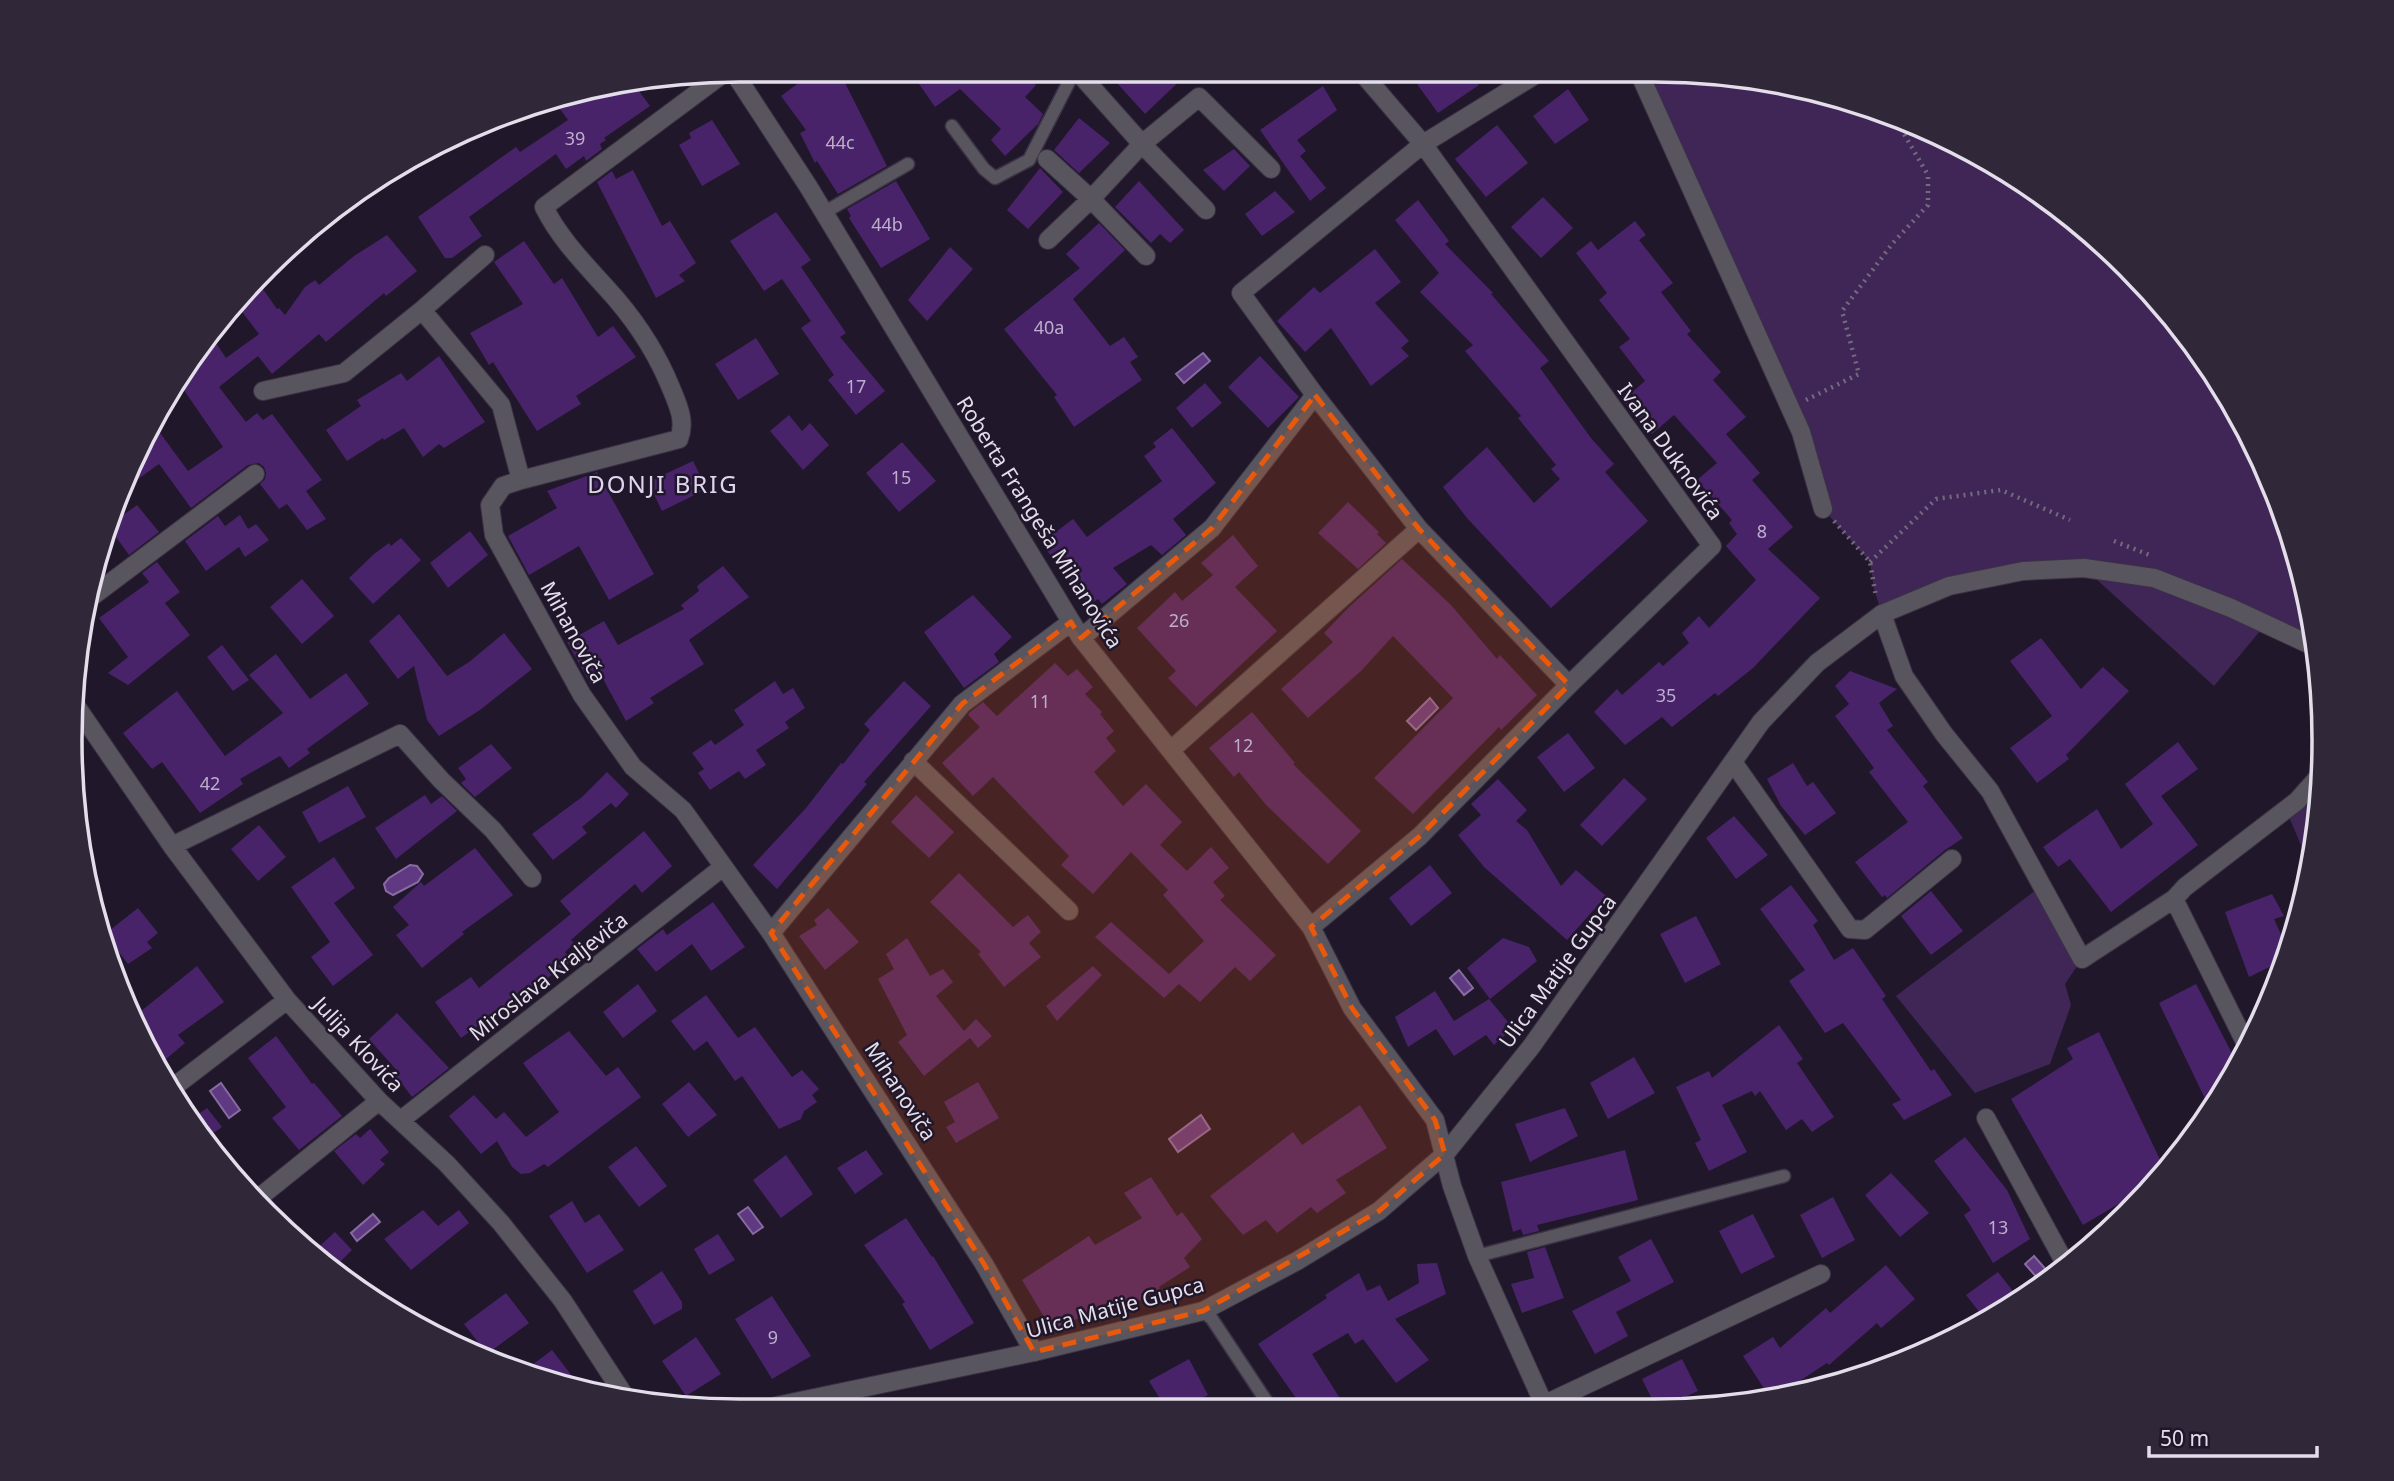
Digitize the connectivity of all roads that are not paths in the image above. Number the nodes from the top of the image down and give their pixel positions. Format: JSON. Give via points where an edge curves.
{"nodes":[{"id":1,"x":740,"y":82,"type":"edge"},
{"id":2,"x":1071,"y":82,"type":"edge"},
{"id":3,"x":1085,"y":82,"type":"edge"},
{"id":4,"x":1370,"y":82,"type":"edge"},
{"id":5,"x":1524,"y":82,"type":"edge"},
{"id":6,"x":1643,"y":82,"type":"edge"},
{"id":7,"x":710,"y":83,"type":"edge"},
{"id":8,"x":952,"y":126,"type":"dead end"},
{"id":9,"x":1142,"y":144,"type":"junction"},
{"id":10,"x":1423,"y":144,"type":"junction"},
{"id":11,"x":1047,"y":159,"type":"dead end"},
{"id":12,"x":908,"y":164,"type":"dead end"},
{"id":13,"x":1271,"y":169,"type":"dead end"},
{"id":14,"x":1091,"y":199,"type":"junction"},
{"id":15,"x":1206,"y":211,"type":"dead end"},
{"id":16,"x":825,"y":212,"type":"junction"},
{"id":17,"x":1048,"y":240,"type":"dead end"},
{"id":18,"x":485,"y":255,"type":"dead end"},
{"id":19,"x":1146,"y":256,"type":"dead end"},
{"id":20,"x":422,"y":310,"type":"junction"},
{"id":21,"x":263,"y":391,"type":"dead end"},
{"id":22,"x":1315,"y":395,"type":"junction"},
{"id":23,"x":255,"y":474,"type":"dead end"},
{"id":24,"x":521,"y":480,"type":"junction"},
{"id":25,"x":1824,"y":509,"type":"road end"},
{"id":26,"x":1419,"y":529,"type":"junction"},
{"id":27,"x":100,"y":590,"type":"edge"},
{"id":28,"x":1882,"y":614,"type":"junction"},
{"id":29,"x":1071,"y":622,"type":"junction"},
{"id":30,"x":1081,"y":638,"type":"junction"},
{"id":31,"x":2304,"y":642,"type":"edge"},
{"id":32,"x":1569,"y":685,"type":"junction"},
{"id":33,"x":83,"y":716,"type":"edge"},
{"id":34,"x":1171,"y":750,"type":"junction"},
{"id":35,"x":913,"y":761,"type":"junction"},
{"id":36,"x":1733,"y":762,"type":"junction"},
{"id":37,"x":2310,"y":787,"type":"edge"},
{"id":38,"x":172,"y":846,"type":"junction"},
{"id":39,"x":1952,"y":859,"type":"dead end"},
{"id":40,"x":723,"y":867,"type":"junction"},
{"id":41,"x":532,"y":878,"type":"dead end"},
{"id":42,"x":2174,"y":899,"type":"junction"},
{"id":43,"x":1069,"y":911,"type":"dead end"},
{"id":44,"x":1311,"y":927,"type":"junction"},
{"id":45,"x":771,"y":933,"type":"junction"},
{"id":46,"x":287,"y":1000,"type":"junction"},
{"id":47,"x":2242,"y":1036,"type":"edge"},
{"id":48,"x":179,"y":1084,"type":"edge"},
{"id":49,"x":379,"y":1101,"type":"junction"},
{"id":50,"x":1986,"y":1118,"type":"dead end"},
{"id":51,"x":401,"y":1120,"type":"junction"},
{"id":52,"x":1445,"y":1154,"type":"junction"},
{"id":53,"x":1784,"y":1176,"type":"dead end"},
{"id":54,"x":264,"y":1194,"type":"edge"},
{"id":55,"x":1478,"y":1256,"type":"junction"},
{"id":56,"x":2062,"y":1257,"type":"edge"},
{"id":57,"x":1821,"y":1274,"type":"dead end"},
{"id":58,"x":1203,"y":1311,"type":"junction"},
{"id":59,"x":1034,"y":1352,"type":"junction"},
{"id":60,"x":619,"y":1387,"type":"edge"},
{"id":61,"x":809,"y":1399,"type":"edge"},
{"id":62,"x":1264,"y":1399,"type":"edge"},
{"id":63,"x":1541,"y":1399,"type":"edge"},
{"id":64,"x":1562,"y":1399,"type":"edge"}],
"edges":[{"from":1,"to":16,"type":"street","name":"Roberta Frangeša Mihanovića"},
{"from":2,"to":8,"type":"lane","via":[[1029,160],[995,178]]},
{"from":3,"to":9,"type":"street"},
{"from":4,"to":10,"type":"street","name":"Ivana Duknovića"},
{"from":5,"to":10,"type":"street"},
{"from":6,"to":25,"type":"street","via":[[1801,432]]},
{"from":7,"to":24,"type":"street","name":"Mihanoviča","via":[[540,211],[621,304],[659,360],[679,407],[683,427],[679,439]]},
{"from":9,"to":13,"type":"street","via":[[1199,97]]},
{"from":9,"to":14,"type":"street"},
{"from":9,"to":15,"type":"street"},
{"from":10,"to":22,"type":"street","via":[[1241,293]]},
{"from":10,"to":32,"type":"street","name":"Ivana Duknovića","via":[[1712,547]]},
{"from":11,"to":14,"type":"street"},
{"from":12,"to":16,"type":"lane"},
{"from":14,"to":17,"type":"street"},
{"from":14,"to":19,"type":"street"},
{"from":16,"to":29,"type":"street","name":"Roberta Frangeša Mihanovića"},
{"from":18,"to":20,"type":"street"},
{"from":20,"to":21,"type":"street","via":[[344,373]]},
{"from":20,"to":24,"type":"street","via":[[501,405]]},
{"from":22,"to":26,"type":"street"},
{"from":22,"to":30,"type":"street","via":[[1212,528]]},
{"from":23,"to":27,"type":"street"},
{"from":24,"to":40,"type":"street","name":"Mihanoviča","via":[[503,486],[490,505],[494,534],[582,695],[633,767],[683,810]]},
{"from":26,"to":32,"type":"street"},
{"from":26,"to":34,"type":"street"},
{"from":28,"to":31,"type":"street","name":"Ulica Matije Gupca","via":[[1949,586],[2023,571],[2084,568],[2154,578]]},
{"from":28,"to":36,"type":"street","name":"Ulica Matije Gupca","via":[[1817,663],[1761,722]]},
{"from":28,"to":42,"type":"street","via":[[1904,676],[1990,791],[2082,959]]},
{"from":29,"to":30,"type":"street","name":"Roberta Frangeša Mihanovića"},
{"from":29,"to":35,"type":"street","via":[[962,704]]},
{"from":30,"to":34,"type":"street","name":"Roberta Frangeša Mihanovića"},
{"from":32,"to":44,"type":"street","name":"Ivana Duknovića","via":[[1420,836]]},
{"from":33,"to":38,"type":"street","name":"Julija Klovića"},
{"from":34,"to":44,"type":"street","name":"Roberta Frangeša Mihanovića"},
{"from":35,"to":43,"type":"street"},
{"from":35,"to":45,"type":"street"},
{"from":36,"to":39,"type":"street","via":[[1850,929],[1865,930]]},
{"from":36,"to":52,"type":"street","name":"Ulica Matije Gupca","via":[[1531,1047]]},
{"from":37,"to":42,"type":"street"},
{"from":38,"to":41,"type":"street","via":[[400,734],[493,830]]},
{"from":38,"to":46,"type":"street","name":"Julija Klovića"},
{"from":40,"to":45,"type":"street","name":"Mihanoviča"},
{"from":40,"to":51,"type":"street","name":"Miroslava Kraljeviča"},
{"from":42,"to":47,"type":"street"},
{"from":44,"to":52,"type":"street","name":"Roberta Frangeša Mihanovića","via":[[1352,1008],[1435,1120]]},
{"from":45,"to":59,"type":"street","name":"Mihanoviča","via":[[984,1264]]},
{"from":46,"to":48,"type":"street"},
{"from":46,"to":49,"type":"street","name":"Julija Klovića"},
{"from":49,"to":51,"type":"street","name":"Julija Klovića"},
{"from":49,"to":54,"type":"street"},
{"from":50,"to":56,"type":"street"},
{"from":51,"to":60,"type":"street","name":"Julija Klovića","via":[[501,1223],[563,1301]]},
{"from":52,"to":55,"type":"street","name":"Roberta Frangeša Mihanovića"},
{"from":52,"to":58,"type":"street","name":"Ulica Matije Gupca","via":[[1379,1211]]},
{"from":53,"to":55,"type":"lane"},
{"from":55,"to":63,"type":"street","name":"Roberta Frangeša Mihanovića"},
{"from":57,"to":64,"type":"street"},
{"from":58,"to":59,"type":"street","name":"Ulica Matije Gupca"},
{"from":58,"to":62,"type":"lane"},
{"from":59,"to":61,"type":"street","name":"Ulica Matije Gupca"}]}
